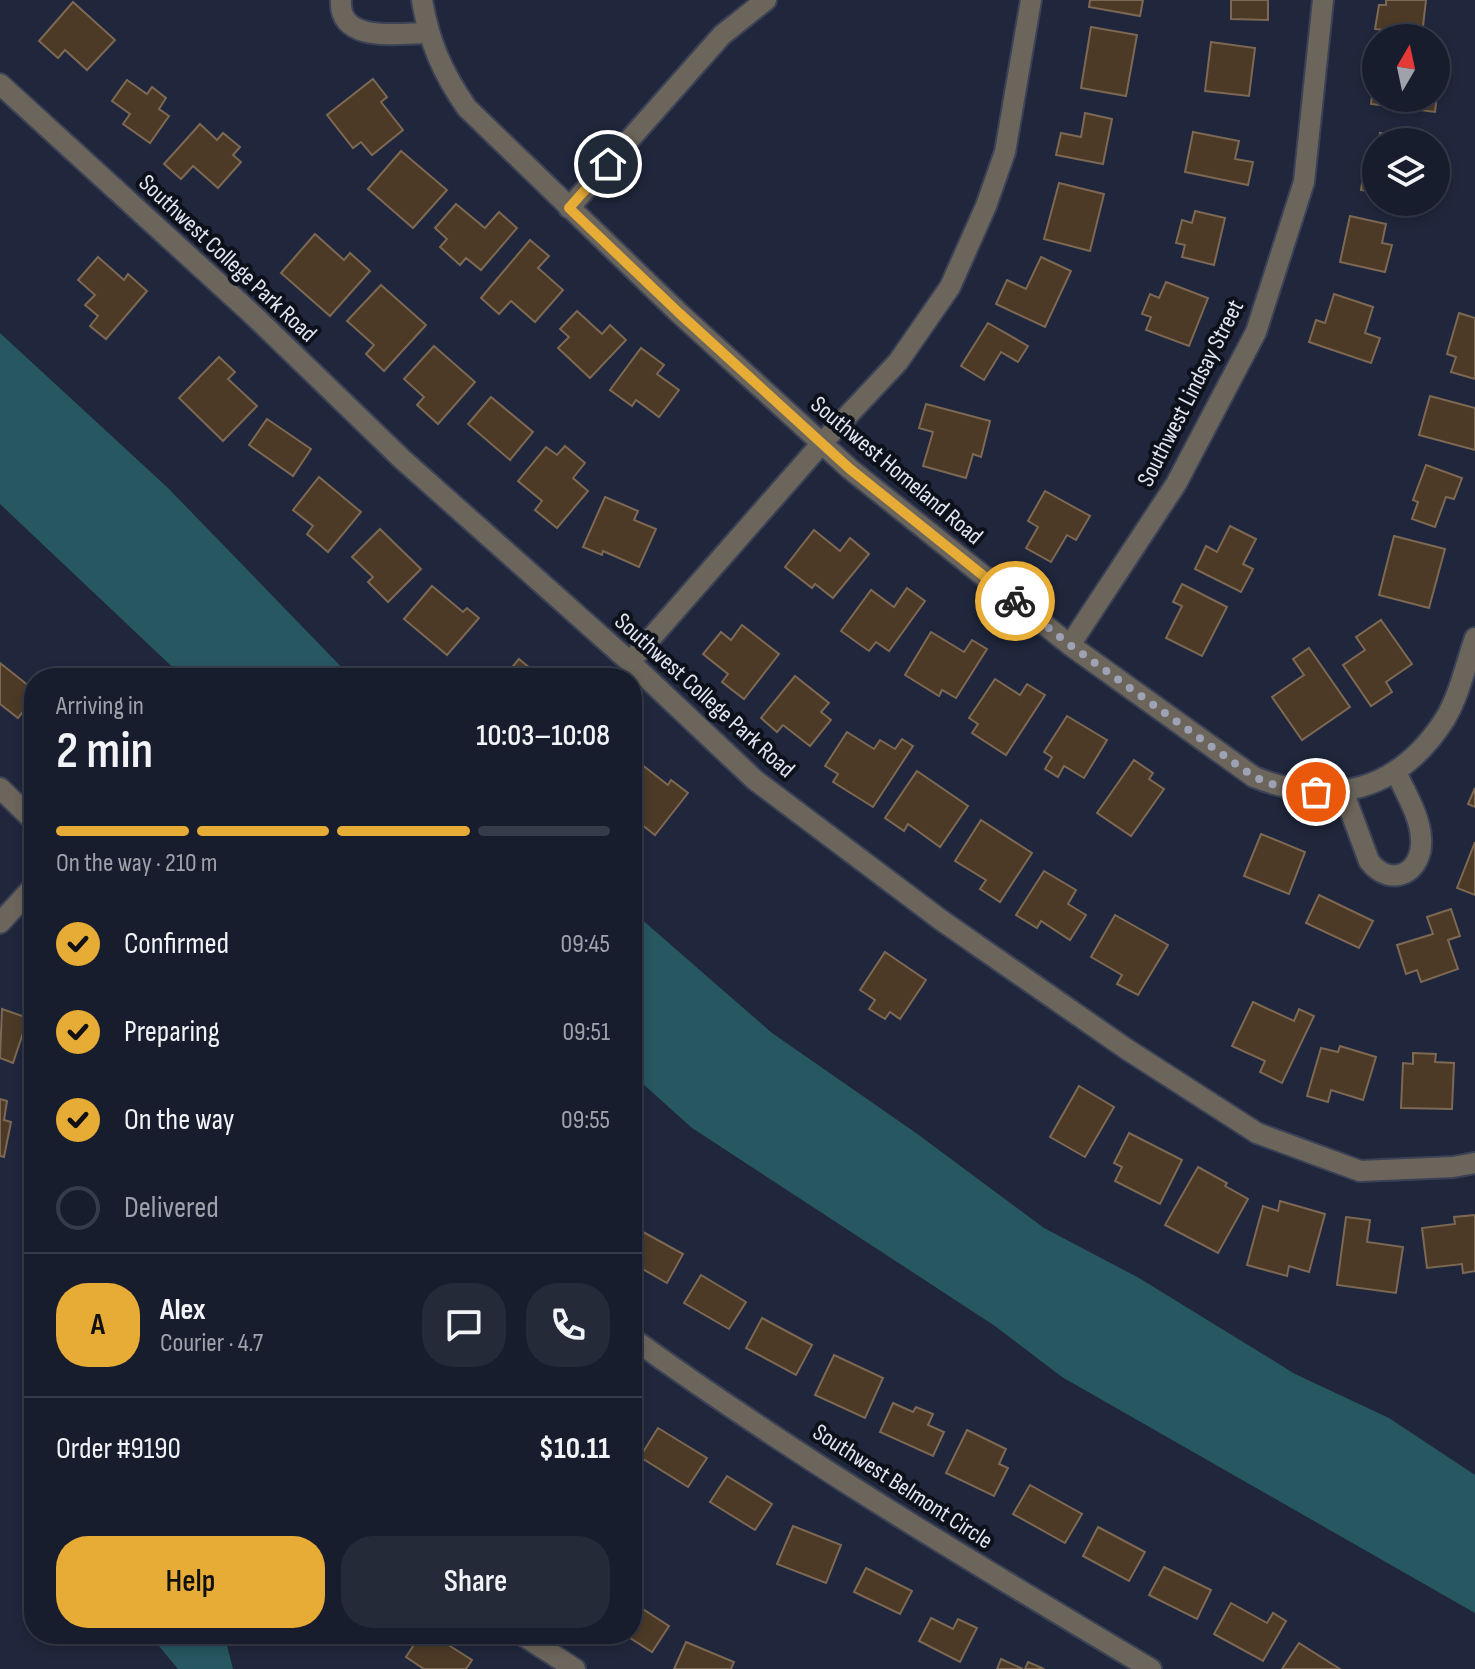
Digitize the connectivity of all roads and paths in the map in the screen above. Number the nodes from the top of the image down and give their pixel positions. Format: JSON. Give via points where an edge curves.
{"nodes":[{"id":1,"x":341,"y":0,"type":"edge"},
{"id":2,"x":422,"y":0,"type":"edge"},
{"id":3,"x":766,"y":0,"type":"edge"},
{"id":4,"x":1031,"y":0,"type":"edge"},
{"id":5,"x":1323,"y":0,"type":"edge"},
{"id":6,"x":428,"y":33,"type":"junction"},
{"id":7,"x":0,"y":84,"type":"edge"},
{"id":8,"x":569,"y":208,"type":"junction"},
{"id":9,"x":822,"y":443,"type":"junction"},
{"id":10,"x":1475,"y":638,"type":"edge"},
{"id":11,"x":1070,"y":645,"type":"junction"},
{"id":12,"x":630,"y":662,"type":"junction"},
{"id":13,"x":636,"y":668,"type":"edge"},
{"id":14,"x":642,"y":673,"type":"edge"},
{"id":15,"x":1396,"y":772,"type":"junction"},
{"id":16,"x":0,"y":788,"type":"edge"},
{"id":17,"x":1343,"y":791,"type":"junction"},
{"id":18,"x":24,"y":811,"type":"edge"},
{"id":19,"x":24,"y":897,"type":"edge"},
{"id":20,"x":0,"y":923,"type":"edge"},
{"id":21,"x":1475,"y":1163,"type":"edge"},
{"id":22,"x":642,"y":1345,"type":"edge"},
{"id":23,"x":536,"y":1644,"type":"edge"},
{"id":24,"x":575,"y":1669,"type":"edge"},
{"id":25,"x":1151,"y":1669,"type":"edge"}],
"edges":[{"from":1,"to":6,"type":"street","via":[[342,16],[355,29]]},
{"from":2,"to":6,"type":"street","name":"Southwest Homeland Road"},
{"from":3,"to":8,"type":"street","via":[[722,35]]},
{"from":4,"to":9,"type":"street","via":[[1005,152],[950,287],[898,362]]},
{"from":5,"to":11,"type":"street","name":"Southwest Lindsay Street","via":[[1304,182],[1256,332],[1176,484]]},
{"from":6,"to":8,"type":"street","name":"Southwest Homeland Road","via":[[447,79],[467,108]]},
{"from":7,"to":12,"type":"street","name":"Southwest College Park Road","via":[[402,459]]},
{"from":8,"to":9,"type":"street","name":"Southwest Homeland Road"},
{"from":9,"to":11,"type":"street","name":"Southwest Homeland Road"},
{"from":9,"to":12,"type":"street"},
{"from":10,"to":15,"type":"street","name":"Southwest Homeland Road","via":[[1446,717],[1416,758]]},
{"from":11,"to":17,"type":"street","name":"Southwest Homeland Road","via":[[1254,777],[1280,787]]},
{"from":12,"to":13,"type":"street","name":"Southwest College Park Road"},
{"from":14,"to":21,"type":"street","name":"Southwest College Park Road","via":[[755,780],[829,836],[1125,1048],[1257,1133],[1360,1171]]},
{"from":15,"to":17,"type":"street","name":"Southwest Homeland Road"},
{"from":15,"to":17,"type":"street","via":[[1421,835],[1414,867],[1397,876],[1386,876],[1369,861]]},
{"from":16,"to":18,"type":"street"},
{"from":19,"to":20,"type":"street"},
{"from":22,"to":25,"type":"street","name":"Southwest Belmont Circle","via":[[972,1562]]},
{"from":23,"to":24,"type":"street"}]}
